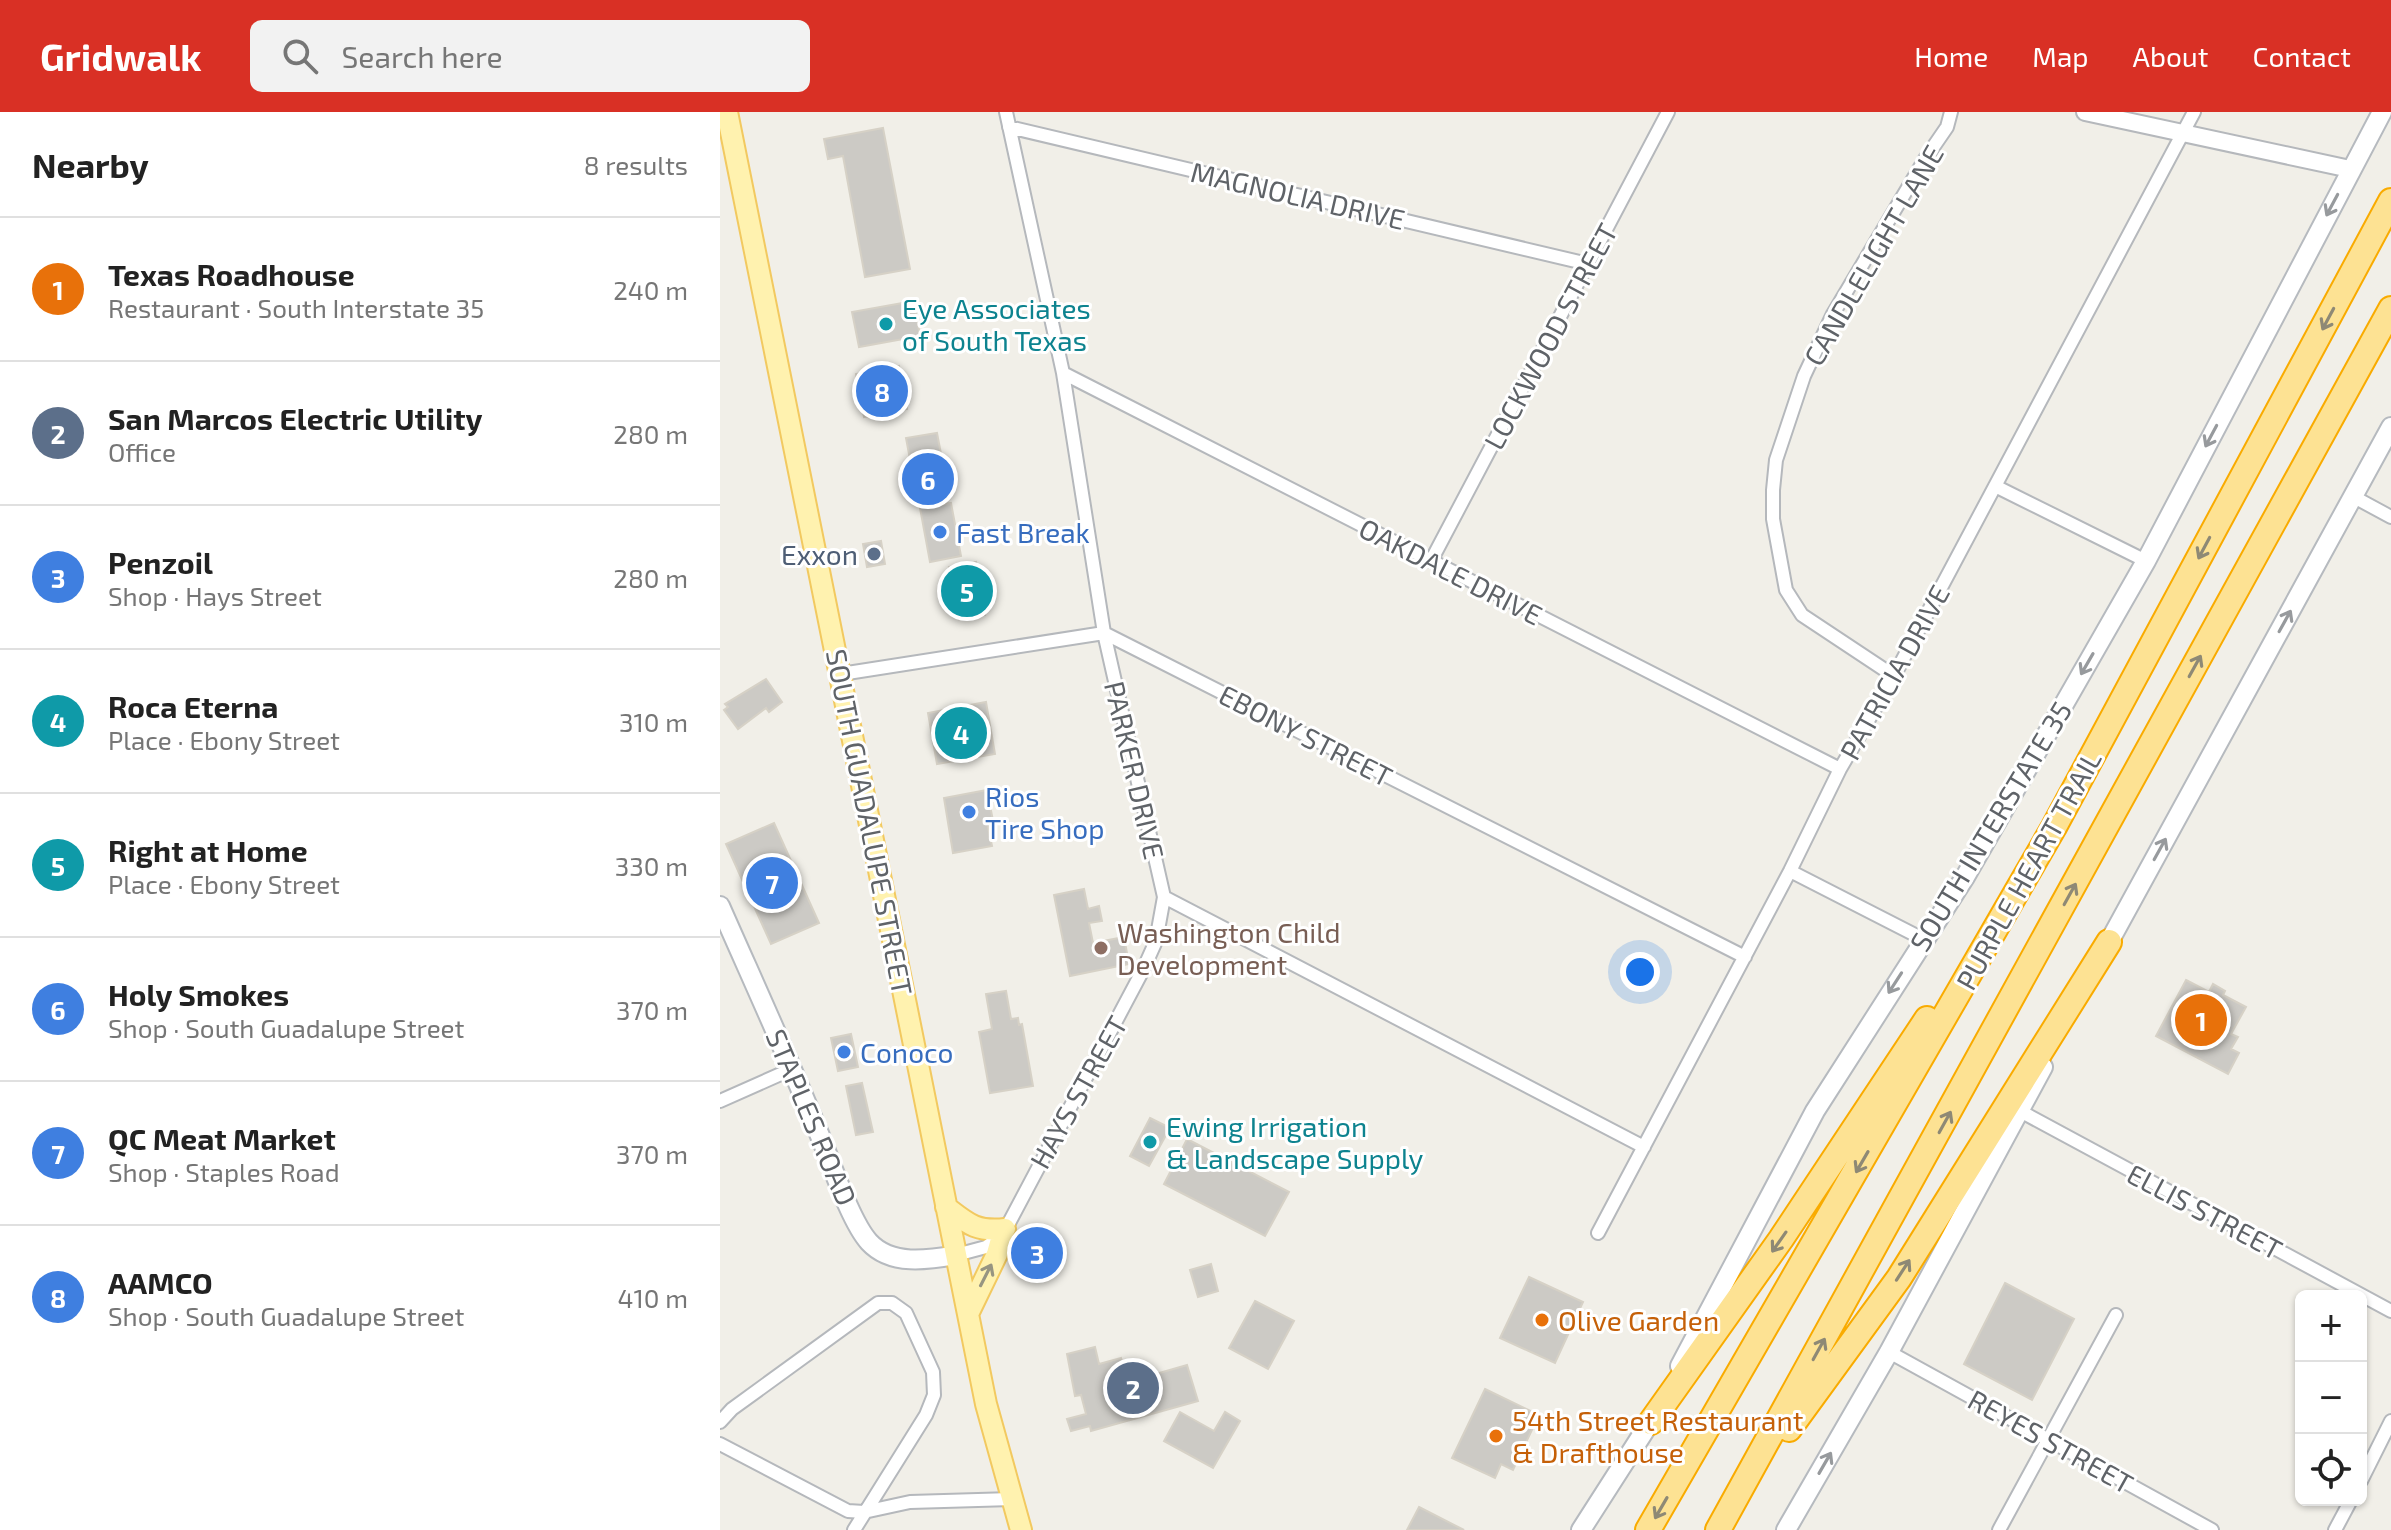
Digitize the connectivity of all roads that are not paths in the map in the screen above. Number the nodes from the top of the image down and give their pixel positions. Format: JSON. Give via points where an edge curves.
{"nodes":[{"id":1,"x":727,"y":112,"type":"edge"},
{"id":2,"x":1006,"y":112,"type":"edge"},
{"id":3,"x":1668,"y":112,"type":"edge"},
{"id":4,"x":1951,"y":112,"type":"edge"},
{"id":5,"x":2085,"y":112,"type":"edge"},
{"id":6,"x":2194,"y":112,"type":"edge"},
{"id":7,"x":2382,"y":112,"type":"edge"},
{"id":8,"x":1009,"y":127,"type":"junction"},
{"id":9,"x":2182,"y":134,"type":"junction"},
{"id":10,"x":2350,"y":169,"type":"junction"},
{"id":11,"x":2391,"y":201,"type":"edge"},
{"id":12,"x":1588,"y":264,"type":"junction"},
{"id":13,"x":2391,"y":309,"type":"edge"},
{"id":14,"x":1063,"y":373,"type":"junction"},
{"id":15,"x":2391,"y":427,"type":"edge"},
{"id":16,"x":1995,"y":486,"type":"junction"},
{"id":17,"x":2354,"y":497,"type":"junction"},
{"id":18,"x":2391,"y":517,"type":"edge"},
{"id":19,"x":1431,"y":561,"type":"junction"},
{"id":20,"x":2146,"y":561,"type":"junction"},
{"id":21,"x":1104,"y":633,"type":"junction"},
{"id":22,"x":841,"y":674,"type":"junction"},
{"id":23,"x":1894,"y":676,"type":"junction"},
{"id":24,"x":1840,"y":769,"type":"junction"},
{"id":25,"x":2054,"y":827,"type":"junction"},
{"id":26,"x":1790,"y":871,"type":"junction"},
{"id":27,"x":1164,"y":897,"type":"junction"},
{"id":28,"x":720,"y":906,"type":"edge"},
{"id":29,"x":1923,"y":939,"type":"junction"},
{"id":30,"x":2109,"y":942,"type":"junction"},
{"id":31,"x":1745,"y":957,"type":"junction"},
{"id":32,"x":792,"y":1069,"type":"junction"},
{"id":33,"x":720,"y":1101,"type":"edge"},
{"id":34,"x":2020,"y":1111,"type":"junction"},
{"id":35,"x":1644,"y":1147,"type":"junction"},
{"id":36,"x":946,"y":1207,"type":"junction"},
{"id":37,"x":1003,"y":1232,"type":"junction"},
{"id":38,"x":1598,"y":1233,"type":"dead end"},
{"id":39,"x":956,"y":1255,"type":"junction"},
{"id":40,"x":2391,"y":1311,"type":"edge"},
{"id":41,"x":968,"y":1314,"type":"junction"},
{"id":42,"x":2116,"y":1315,"type":"dead end"},
{"id":43,"x":1889,"y":1352,"type":"junction"},
{"id":44,"x":2391,"y":1421,"type":"edge"},
{"id":45,"x":720,"y":1422,"type":"edge"},
{"id":46,"x":1651,"y":1422,"type":"junction"},
{"id":47,"x":2048,"y":1438,"type":"junction"},
{"id":48,"x":720,"y":1444,"type":"edge"},
{"id":49,"x":2367,"y":1469,"type":"edge"},
{"id":50,"x":1012,"y":1499,"type":"junction"},
{"id":51,"x":2348,"y":1506,"type":"edge"},
{"id":52,"x":864,"y":1512,"type":"junction"},
{"id":53,"x":1722,"y":1523,"type":"edge"},
{"id":54,"x":854,"y":1530,"type":"edge"},
{"id":55,"x":1021,"y":1530,"type":"edge"},
{"id":56,"x":1581,"y":1530,"type":"edge"},
{"id":57,"x":1648,"y":1530,"type":"edge"},
{"id":58,"x":1786,"y":1530,"type":"edge"},
{"id":59,"x":1999,"y":1530,"type":"edge"},
{"id":60,"x":2212,"y":1530,"type":"edge"},
{"id":61,"x":2335,"y":1530,"type":"edge"}],
"edges":[{"from":1,"to":22,"type":"main road","name":"SOUTH GUADALUPE STREET"},
{"from":2,"to":8,"type":"street","name":"PARKER DRIVE"},
{"from":3,"to":12,"type":"street","name":"LOCKWOOD STREET"},
{"from":4,"to":23,"type":"street","name":"CANDLELIGHT LANE","via":[[1947,127],[1833,314],[1799,390],[1776,460],[1773,519],[1786,590],[1802,615]]},
{"from":5,"to":9,"type":"street"},
{"from":6,"to":9,"type":"street","name":"PATRICIA DRIVE"},
{"from":7,"to":10,"type":"main road","name":"SOUTH INTERSTATE 35"},
{"from":8,"to":12,"type":"street","name":"MAGNOLIA DRIVE"},
{"from":8,"to":14,"type":"street","name":"PARKER DRIVE"},
{"from":9,"to":10,"type":"street"},
{"from":9,"to":16,"type":"street","name":"PATRICIA DRIVE"},
{"from":10,"to":20,"type":"main road","name":"SOUTH INTERSTATE 35","one_way":true},
{"from":11,"to":25,"type":"highway","name":"PURPLE HEART TRAIL","one_way":true},
{"from":12,"to":19,"type":"street","name":"LOCKWOOD STREET"},
{"from":53,"to":13,"type":"highway","name":"PURPLE HEART TRAIL","one_way":true},
{"from":14,"to":19,"type":"street","name":"OAKDALE DRIVE"},
{"from":14,"to":21,"type":"street","name":"PARKER DRIVE"},
{"from":15,"to":17,"type":"main road"},
{"from":16,"to":20,"type":"street"},
{"from":16,"to":23,"type":"street","name":"PATRICIA DRIVE"},
{"from":17,"to":18,"type":"street"},
{"from":30,"to":17,"type":"main road","one_way":true},
{"from":19,"to":24,"type":"street","name":"OAKDALE DRIVE"},
{"from":20,"to":29,"type":"main road","name":"SOUTH INTERSTATE 35","one_way":true,"via":[[1965,877]]},
{"from":21,"to":22,"type":"street"},
{"from":21,"to":27,"type":"street","name":"PARKER DRIVE"},
{"from":21,"to":31,"type":"street","name":"EBONY STREET"},
{"from":22,"to":36,"type":"main road","name":"SOUTH GUADALUPE STREET"},
{"from":23,"to":24,"type":"street","name":"PATRICIA DRIVE"},
{"from":24,"to":26,"type":"street","name":"PATRICIA DRIVE"},
{"from":25,"to":46,"type":"highway","one_way":true,"via":[[1781,1239]]},
{"from":25,"to":57,"type":"highway","name":"PURPLE HEART TRAIL","one_way":true},
{"from":26,"to":29,"type":"street"},
{"from":26,"to":31,"type":"street","name":"PATRICIA DRIVE"},
{"from":27,"to":35,"type":"street","name":"PARKER DRIVE"},
{"from":27,"to":37,"type":"street","name":"HAYS STREET","via":[[1156,941],[1143,970]]},
{"from":28,"to":32,"type":"main road","name":"STAPLES ROAD"},
{"from":29,"to":46,"type":"main road","name":"SOUTH INTERSTATE 35","one_way":true,"via":[[1815,1111]]},
{"from":30,"to":34,"type":"main road"},
{"from":53,"to":30,"type":"highway","one_way":true,"via":[[1899,1278]]},
{"from":31,"to":35,"type":"street","name":"PATRICIA DRIVE"},
{"from":32,"to":33,"type":"street"},
{"from":32,"to":39,"type":"main road","name":"STAPLES ROAD","via":[[851,1211],[870,1243],[895,1257],[921,1262]]},
{"from":34,"to":40,"type":"street","name":"ELLIS STREET"},
{"from":34,"to":43,"type":"main road"},
{"from":35,"to":38,"type":"street","name":"PATRICIA DRIVE"},
{"from":36,"to":37,"type":"main road","via":[[973,1227]]},
{"from":36,"to":39,"type":"main road","name":"SOUTH GUADALUPE STREET"},
{"from":37,"to":39,"type":"street","via":[[986,1247]]},
{"from":41,"to":37,"type":"main road","one_way":true},
{"from":39,"to":41,"type":"main road","name":"SOUTH GUADALUPE STREET"},
{"from":41,"to":50,"type":"main road","name":"SOUTH GUADALUPE STREET"},
{"from":42,"to":47,"type":"street"},
{"from":43,"to":47,"type":"street","name":"REYES STREET"},
{"from":58,"to":43,"type":"main road","one_way":true},
{"from":44,"to":49,"type":"street"},
{"from":45,"to":52,"type":"street","via":[[878,1303],[892,1303],[906,1313],[928,1360],[934,1395]]},
{"from":46,"to":56,"type":"main road","name":"SOUTH INTERSTATE 35"},
{"from":47,"to":59,"type":"street"},
{"from":47,"to":60,"type":"street","name":"REYES STREET"},
{"from":48,"to":52,"type":"street","via":[[848,1511]]},
{"from":50,"to":52,"type":"street","via":[[910,1502]]},
{"from":50,"to":55,"type":"main road","name":"SOUTH GUADALUPE STREET"},
{"from":51,"to":61,"type":"street"},
{"from":52,"to":54,"type":"street"}]}
